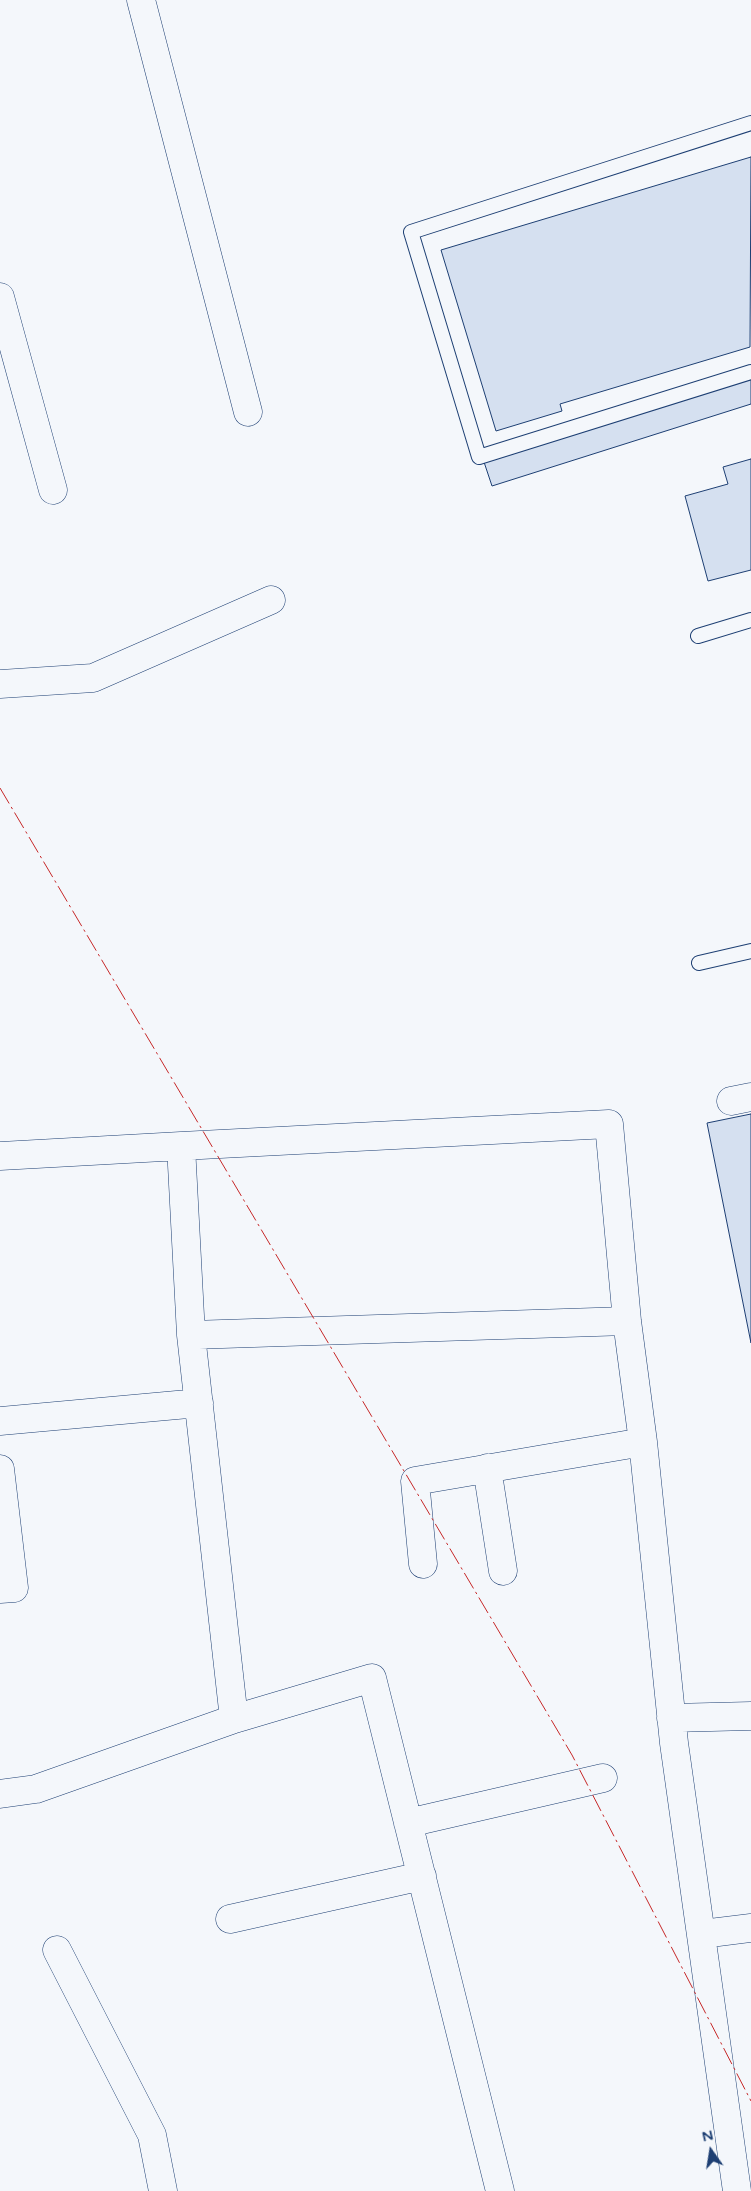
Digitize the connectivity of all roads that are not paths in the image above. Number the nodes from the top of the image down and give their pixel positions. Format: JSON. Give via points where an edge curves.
{"nodes":[{"id":1,"x":141,"y":0,"type":"edge"},
{"id":2,"x":751,"y":123,"type":"edge"},
{"id":3,"x":0,"y":297,"type":"edge"},
{"id":4,"x":751,"y":372,"type":"edge"},
{"id":5,"x":248,"y":412,"type":"dead end"},
{"id":6,"x":53,"y":490,"type":"dead end"},
{"id":7,"x":271,"y":600,"type":"dead end"},
{"id":8,"x":751,"y":620,"type":"edge"},
{"id":9,"x":698,"y":636,"type":"dead end"},
{"id":10,"x":0,"y":684,"type":"edge"},
{"id":11,"x":751,"y":950,"type":"edge"},
{"id":12,"x":699,"y":963,"type":"dead end"},
{"id":13,"x":181,"y":1146,"type":"junction"},
{"id":14,"x":0,"y":1156,"type":"edge"},
{"id":15,"x":627,"y":1321,"type":"junction"},
{"id":16,"x":191,"y":1335,"type":"junction"},
{"id":17,"x":199,"y":1403,"type":"junction"},
{"id":18,"x":0,"y":1421,"type":"edge"},
{"id":19,"x":643,"y":1442,"type":"junction"},
{"id":20,"x":487,"y":1468,"type":"junction"},
{"id":21,"x":0,"y":1469,"type":"edge"},
{"id":22,"x":423,"y":1564,"type":"dead end"},
{"id":23,"x":503,"y":1571,"type":"dead end"},
{"id":24,"x":0,"y":1589,"type":"edge"},
{"id":25,"x":751,"y":1716,"type":"edge"},
{"id":26,"x":671,"y":1718,"type":"junction"},
{"id":27,"x":234,"y":1719,"type":"junction"},
{"id":28,"x":603,"y":1778,"type":"dead end"},
{"id":29,"x":0,"y":1794,"type":"edge"},
{"id":30,"x":408,"y":1823,"type":"junction"},
{"id":31,"x":422,"y":1876,"type":"junction"},
{"id":32,"x":230,"y":1919,"type":"dead end"},
{"id":33,"x":751,"y":1928,"type":"edge"},
{"id":34,"x":702,"y":1934,"type":"junction"},
{"id":35,"x":57,"y":1950,"type":"dead end"},
{"id":36,"x":164,"y":2191,"type":"edge"},
{"id":37,"x":500,"y":2191,"type":"edge"},
{"id":38,"x":737,"y":2191,"type":"edge"}],
"edges":[{"from":1,"to":5,"type":"street"},
{"from":2,"to":4,"type":"lane","via":[[411,232],[479,457]]},
{"from":3,"to":6,"type":"street"},
{"from":7,"to":10,"type":"street","via":[[93,678]]},
{"from":8,"to":9,"type":"lane"},
{"from":11,"to":12,"type":"lane"},
{"from":13,"to":14,"type":"street"},
{"from":13,"to":15,"type":"street","via":[[609,1124]]},
{"from":13,"to":16,"type":"street"},
{"from":15,"to":16,"type":"street"},
{"from":15,"to":19,"type":"street"},
{"from":16,"to":17,"type":"street"},
{"from":17,"to":18,"type":"street"},
{"from":17,"to":27,"type":"street"},
{"from":19,"to":20,"type":"street"},
{"from":19,"to":26,"type":"street"},
{"from":20,"to":22,"type":"street","via":[[415,1481]]},
{"from":20,"to":23,"type":"street"},
{"from":21,"to":24,"type":"street","via":[[14,1588]]},
{"from":25,"to":26,"type":"street"},
{"from":26,"to":34,"type":"street"},
{"from":27,"to":29,"type":"street","via":[[36,1789]]},
{"from":27,"to":30,"type":"street","via":[[372,1678]]},
{"from":28,"to":30,"type":"street"},
{"from":30,"to":31,"type":"street"},
{"from":31,"to":32,"type":"street"},
{"from":31,"to":37,"type":"street"},
{"from":33,"to":34,"type":"street"},
{"from":34,"to":38,"type":"street"},
{"from":35,"to":36,"type":"street","via":[[152,2135]]}]}
